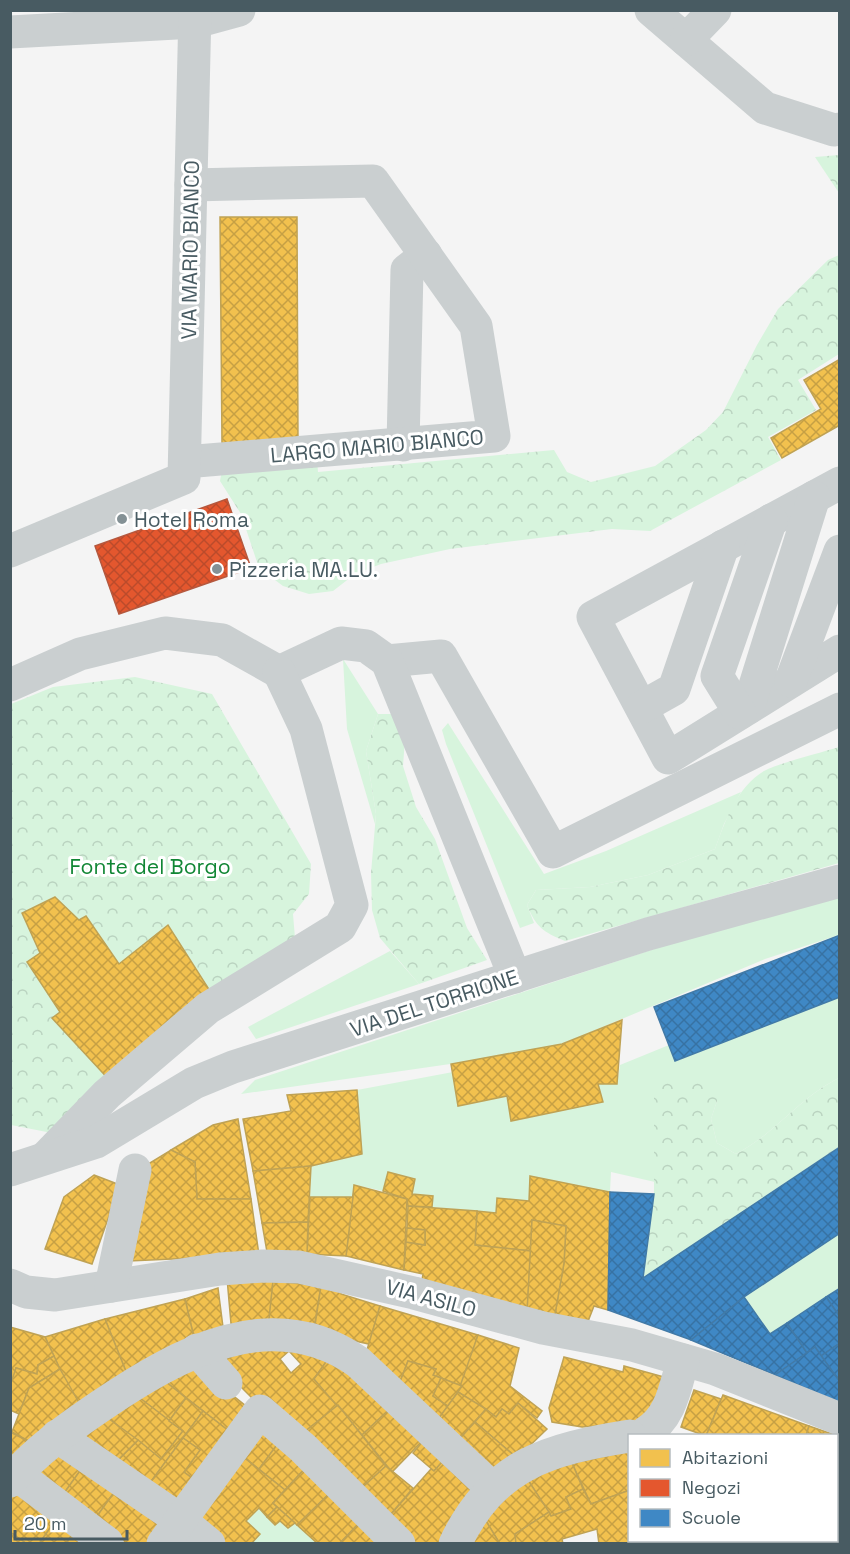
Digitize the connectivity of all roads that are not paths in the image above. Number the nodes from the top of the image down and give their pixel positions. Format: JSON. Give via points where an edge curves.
{"nodes":[{"id":1,"x":240,"y":10,"type":"edge"},
{"id":2,"x":651,"y":10,"type":"edge"},
{"id":3,"x":715,"y":10,"type":"edge"},
{"id":4,"x":195,"y":16,"type":"edge"},
{"id":5,"x":10,"y":32,"type":"edge"},
{"id":6,"x":686,"y":40,"type":"junction"},
{"id":7,"x":840,"y":129,"type":"edge"},
{"id":8,"x":191,"y":185,"type":"junction"},
{"id":9,"x":426,"y":255,"type":"junction"},
{"id":10,"x":403,"y":445,"type":"junction"},
{"id":11,"x":185,"y":470,"type":"junction"},
{"id":12,"x":827,"y":490,"type":"edge"},
{"id":13,"x":771,"y":520,"type":"junction"},
{"id":14,"x":723,"y":546,"type":"junction"},
{"id":15,"x":10,"y":551,"type":"edge"},
{"id":16,"x":840,"y":551,"type":"edge"},
{"id":17,"x":839,"y":650,"type":"edge"},
{"id":18,"x":387,"y":661,"type":"junction"},
{"id":19,"x":279,"y":672,"type":"junction"},
{"id":20,"x":791,"y":681,"type":"junction"},
{"id":21,"x":10,"y":685,"type":"edge"},
{"id":22,"x":642,"y":707,"type":"junction"},
{"id":23,"x":840,"y":708,"type":"edge"},
{"id":24,"x":744,"y":710,"type":"junction"},
{"id":25,"x":840,"y":881,"type":"edge"},
{"id":26,"x":514,"y":977,"type":"junction"},
{"id":27,"x":42,"y":1160,"type":"junction"},
{"id":28,"x":10,"y":1170,"type":"edge"},
{"id":29,"x":135,"y":1170,"type":"dead end"},
{"id":30,"x":10,"y":1285,"type":"edge"},
{"id":31,"x":111,"y":1286,"type":"junction"},
{"id":32,"x":197,"y":1350,"type":"junction"},
{"id":33,"x":683,"y":1360,"type":"junction"},
{"id":34,"x":226,"y":1383,"type":"dead end"},
{"id":35,"x":840,"y":1419,"type":"edge"},
{"id":36,"x":643,"y":1434,"type":"edge"},
{"id":37,"x":57,"y":1436,"type":"junction"},
{"id":38,"x":628,"y":1437,"type":"edge"},
{"id":39,"x":13,"y":1478,"type":"edge"},
{"id":40,"x":491,"y":1487,"type":"junction"},
{"id":41,"x":171,"y":1532,"type":"edge"},
{"id":42,"x":107,"y":1543,"type":"edge"},
{"id":43,"x":208,"y":1544,"type":"edge"},
{"id":44,"x":399,"y":1544,"type":"edge"},
{"id":45,"x":455,"y":1544,"type":"edge"}],
"edges":[{"from":1,"to":4,"type":"street"},
{"from":2,"to":6,"type":"street"},
{"from":3,"to":6,"type":"street"},
{"from":4,"to":5,"type":"street"},
{"from":4,"to":8,"type":"street","name":"VIA MARIO BIANCO"},
{"from":6,"to":7,"type":"street","via":[[765,108]]},
{"from":8,"to":9,"type":"street","name":"LARGO MARIO BIANCO","via":[[373,181]]},
{"from":8,"to":11,"type":"street","name":"VIA MARIO BIANCO"},
{"from":9,"to":10,"type":"street","via":[[407,270]]},
{"from":9,"to":10,"type":"street","name":"LARGO MARIO BIANCO","via":[[476,326],[495,436]]},
{"from":10,"to":11,"type":"street","name":"LARGO MARIO BIANCO"},
{"from":11,"to":15,"type":"street","name":"LARGO MARIO BIANCO"},
{"from":12,"to":13,"type":"street"},
{"from":12,"to":24,"type":"street"},
{"from":13,"to":14,"type":"street"},
{"from":13,"to":24,"type":"street","via":[[717,676]]},
{"from":14,"to":22,"type":"street","via":[[674,689]]},
{"from":14,"to":22,"type":"street","via":[[592,616]]},
{"from":16,"to":20,"type":"street"},
{"from":17,"to":20,"type":"street"},
{"from":18,"to":19,"type":"street","via":[[366,646],[340,643]]},
{"from":18,"to":23,"type":"street","via":[[441,656],[553,852]]},
{"from":18,"to":26,"type":"street"},
{"from":19,"to":21,"type":"street","via":[[222,640],[165,633],[80,654]]},
{"from":19,"to":27,"type":"street","via":[[306,729],[352,905],[340,927],[208,1008],[107,1094]]},
{"from":20,"to":24,"type":"street"},
{"from":22,"to":24,"type":"street","via":[[668,758]]},
{"from":25,"to":26,"type":"street","name":"VIA DEL TORRIONE","via":[[648,934]]},
{"from":26,"to":27,"type":"street","name":"VIA DEL TORRIONE","via":[[234,1067],[194,1083],[96,1142]]},
{"from":27,"to":28,"type":"street","name":"VIA DEL TORRIONE"},
{"from":29,"to":31,"type":"street"},
{"from":30,"to":31,"type":"street","name":"VIA ASILO","via":[[26,1292],[55,1295]]},
{"from":31,"to":33,"type":"street","name":"VIA ASILO","via":[[220,1269],[299,1267]]},
{"from":32,"to":34,"type":"street"},
{"from":32,"to":37,"type":"street","via":[[151,1372]]},
{"from":32,"to":40,"type":"street","via":[[255,1336],[286,1334],[316,1339],[340,1349]]},
{"from":33,"to":35,"type":"street","name":"VIA ASILO"},
{"from":33,"to":36,"type":"street","via":[[668,1410],[656,1426]]},
{"from":37,"to":39,"type":"street"},
{"from":37,"to":41,"type":"street"},
{"from":38,"to":40,"type":"street","via":[[588,1442],[524,1464]]},
{"from":39,"to":42,"type":"street"},
{"from":40,"to":45,"type":"street"},
{"from":41,"to":43,"type":"street"},
{"from":41,"to":44,"type":"street","via":[[260,1411]]}]}
